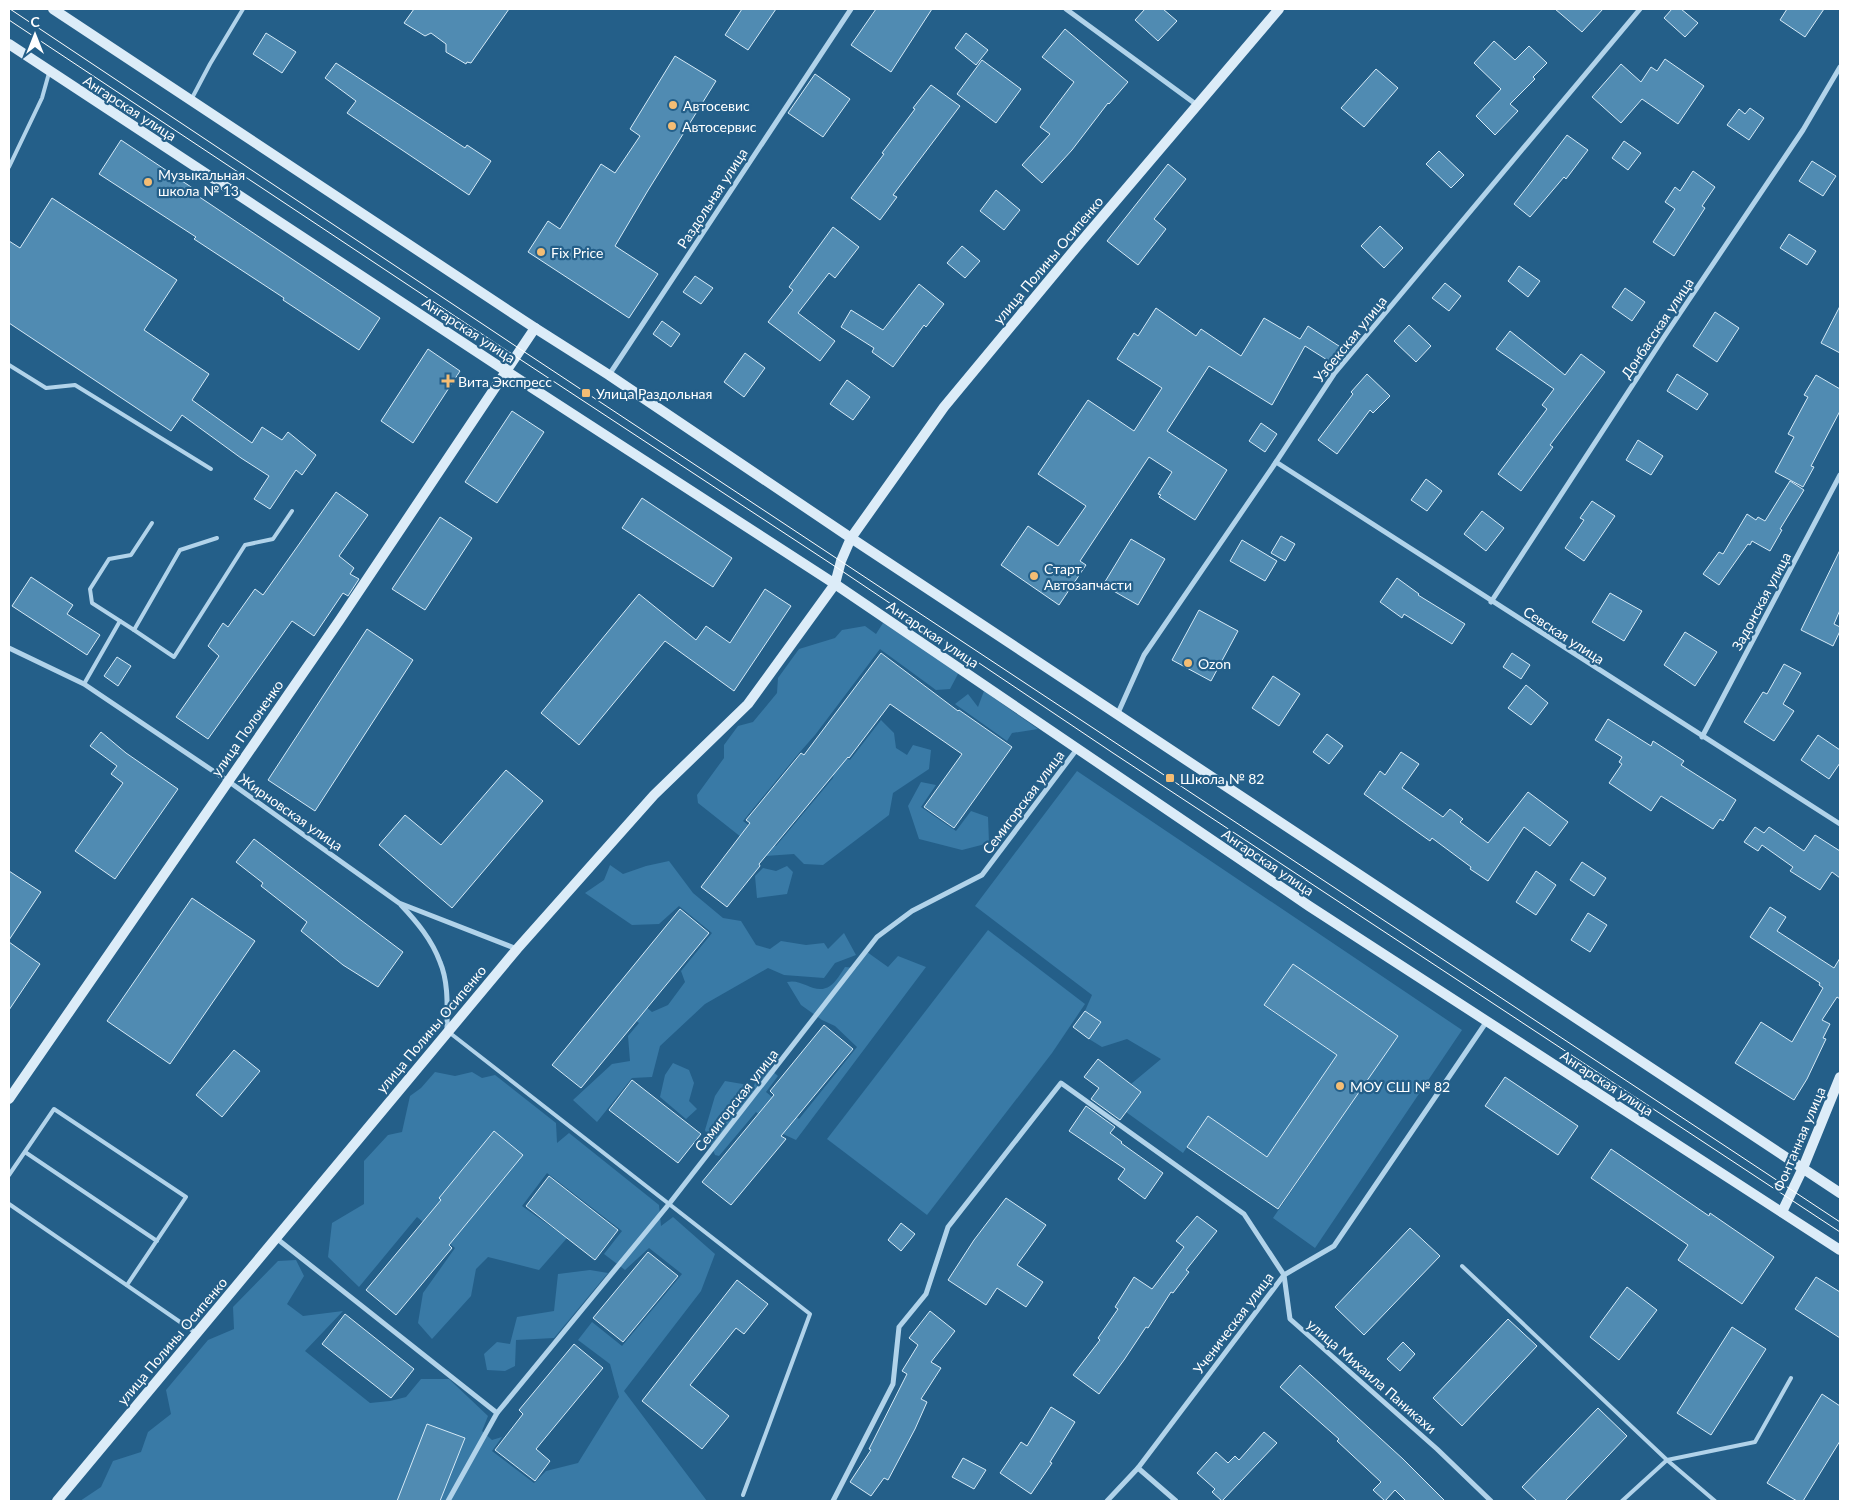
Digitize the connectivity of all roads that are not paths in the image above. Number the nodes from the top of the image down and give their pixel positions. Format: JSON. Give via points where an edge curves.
{"nodes":[{"id":1,"x":53,"y":9,"type":"edge"},
{"id":2,"x":243,"y":9,"type":"edge"},
{"id":3,"x":850,"y":9,"type":"edge"},
{"id":4,"x":1066,"y":9,"type":"edge"},
{"id":5,"x":1279,"y":9,"type":"edge"},
{"id":6,"x":1640,"y":9,"type":"edge"},
{"id":7,"x":9,"y":44,"type":"edge"},
{"id":8,"x":1840,"y":66,"type":"edge"},
{"id":9,"x":49,"y":72,"type":"junction"},
{"id":10,"x":192,"y":100,"type":"junction"},
{"id":11,"x":1197,"y":106,"type":"junction"},
{"id":12,"x":9,"y":167,"type":"edge"},
{"id":13,"x":535,"y":328,"type":"junction"},
{"id":14,"x":9,"y":365,"type":"edge"},
{"id":15,"x":506,"y":371,"type":"junction"},
{"id":16,"x":609,"y":375,"type":"junction"},
{"id":17,"x":1276,"y":462,"type":"junction"},
{"id":18,"x":211,"y":469,"type":"dead end"},
{"id":19,"x":1840,"y":475,"type":"edge"},
{"id":20,"x":292,"y":511,"type":"dead end"},
{"id":21,"x":152,"y":523,"type":"dead end"},
{"id":22,"x":217,"y":538,"type":"dead end"},
{"id":23,"x":851,"y":538,"type":"junction"},
{"id":24,"x":835,"y":584,"type":"junction"},
{"id":25,"x":1491,"y":602,"type":"junction"},
{"id":26,"x":120,"y":621,"type":"junction"},
{"id":27,"x":134,"y":630,"type":"junction"},
{"id":28,"x":9,"y":648,"type":"edge"},
{"id":29,"x":84,"y":684,"type":"junction"},
{"id":30,"x":1118,"y":713,"type":"junction"},
{"id":31,"x":1702,"y":737,"type":"junction"},
{"id":32,"x":1077,"y":749,"type":"junction"},
{"id":33,"x":228,"y":781,"type":"junction"},
{"id":34,"x":1840,"y":824,"type":"edge"},
{"id":35,"x":399,"y":903,"type":"junction"},
{"id":36,"x":517,"y":949,"type":"junction"},
{"id":37,"x":1487,"y":1021,"type":"junction"},
{"id":38,"x":447,"y":1032,"type":"junction"},
{"id":39,"x":1840,"y":1077,"type":"edge"},
{"id":40,"x":9,"y":1099,"type":"edge"},
{"id":41,"x":25,"y":1152,"type":"junction"},
{"id":42,"x":1803,"y":1168,"type":"junction"},
{"id":43,"x":9,"y":1175,"type":"edge"},
{"id":44,"x":1840,"y":1192,"type":"edge"},
{"id":45,"x":9,"y":1204,"type":"edge"},
{"id":46,"x":669,"y":1204,"type":"junction"},
{"id":47,"x":1782,"y":1212,"type":"junction"},
{"id":48,"x":276,"y":1238,"type":"junction"},
{"id":49,"x":156,"y":1241,"type":"junction"},
{"id":50,"x":1840,"y":1250,"type":"edge"},
{"id":51,"x":1462,"y":1266,"type":"dead end"},
{"id":52,"x":1284,"y":1275,"type":"junction"},
{"id":53,"x":127,"y":1285,"type":"junction"},
{"id":54,"x":197,"y":1333,"type":"junction"},
{"id":55,"x":1791,"y":1378,"type":"dead end"},
{"id":56,"x":497,"y":1413,"type":"junction"},
{"id":57,"x":1667,"y":1460,"type":"junction"},
{"id":58,"x":1138,"y":1468,"type":"junction"},
{"id":59,"x":743,"y":1495,"type":"dead end"},
{"id":60,"x":57,"y":1501,"type":"edge"},
{"id":61,"x":448,"y":1501,"type":"edge"},
{"id":62,"x":833,"y":1501,"type":"edge"},
{"id":63,"x":1107,"y":1501,"type":"edge"},
{"id":64,"x":1176,"y":1501,"type":"edge"},
{"id":65,"x":1491,"y":1501,"type":"edge"},
{"id":66,"x":1622,"y":1501,"type":"edge"},
{"id":67,"x":1715,"y":1501,"type":"edge"}],
"edges":[{"from":1,"to":10,"type":"main road"},
{"from":2,"to":10,"type":"lane"},
{"from":3,"to":16,"type":"street","name":"Раздольная улица"},
{"from":4,"to":11,"type":"street"},
{"from":5,"to":11,"type":"main road","name":"улица Полины Осипенко"},
{"from":6,"to":17,"type":"street","name":"Узбекская улица","via":[[1334,374]]},
{"from":7,"to":9,"type":"main road","name":"Ангарская улица"},
{"from":8,"to":25,"type":"street","name":"Донбасская улица","via":[[1803,130]]},
{"from":9,"to":12,"type":"lane","via":[[42,98]]},
{"from":9,"to":15,"type":"main road","name":"Ангарская улица"},
{"from":10,"to":13,"type":"main road"},
{"from":11,"to":23,"type":"main road","name":"улица Полины Осипенко","via":[[944,407]]},
{"from":13,"to":15,"type":"main road","name":"улица Полоненко"},
{"from":13,"to":16,"type":"main road"},
{"from":14,"to":18,"type":"lane","via":[[46,388],[75,385]]},
{"from":15,"to":24,"type":"main road","name":"Ангарская улица"},
{"from":15,"to":33,"type":"main road","name":"улица Полоненко"},
{"from":16,"to":23,"type":"main road"},
{"from":17,"to":25,"type":"street","name":"Севская улица"},
{"from":17,"to":30,"type":"street","name":"Узбекская улица","via":[[1144,655]]},
{"from":19,"to":31,"type":"street","name":"Задонская улица"},
{"from":20,"to":27,"type":"lane","via":[[273,539],[245,545],[174,657]]},
{"from":21,"to":26,"type":"lane","via":[[131,555],[109,559],[90,589],[92,603]]},
{"from":22,"to":27,"type":"lane","via":[[180,550]]},
{"from":23,"to":24,"type":"main road","name":"улица Полины Осипенко"},
{"from":23,"to":30,"type":"main road"},
{"from":24,"to":32,"type":"main road","name":"Ангарская улица"},
{"from":24,"to":36,"type":"main road","name":"улица Полины Осипенко","via":[[748,704],[654,795]]},
{"from":25,"to":31,"type":"street","name":"Севская улица"},
{"from":26,"to":27,"type":"lane"},
{"from":26,"to":29,"type":"lane"},
{"from":28,"to":29,"type":"street","name":"Жирновская улица"},
{"from":29,"to":33,"type":"street","name":"Жирновская улица"},
{"from":30,"to":42,"type":"main road"},
{"from":31,"to":34,"type":"street","name":"Севская улица"},
{"from":32,"to":37,"type":"main road","name":"Ангарская улица","via":[[1309,906]]},
{"from":32,"to":46,"type":"street","name":"Семигорская улица","via":[[982,875],[912,911],[877,937]]},
{"from":33,"to":35,"type":"street","name":"Жирновская улица"},
{"from":33,"to":40,"type":"main road","name":"улица Полоненко"},
{"from":35,"to":36,"type":"street","name":"Жирновская улица"},
{"from":35,"to":38,"type":"street","via":[[424,930],[441,963],[447,996]]},
{"from":36,"to":38,"type":"main road","name":"улица Полины Осипенко"},
{"from":37,"to":47,"type":"main road","name":"Ангарская улица"},
{"from":37,"to":52,"type":"street","name":"Ученическая улица","via":[[1334,1246]]},
{"from":38,"to":46,"type":"lane"},
{"from":38,"to":48,"type":"main road","name":"улица Полины Осипенко"},
{"from":39,"to":42,"type":"main road","name":"Фонтанная улица"},
{"from":41,"to":43,"type":"lane"},
{"from":41,"to":49,"type":"lane"},
{"from":41,"to":49,"type":"lane","via":[[54,1109],[178,1192],[186,1198]]},
{"from":42,"to":44,"type":"main road"},
{"from":42,"to":47,"type":"main road","name":"Фонтанная улица"},
{"from":45,"to":53,"type":"lane"},
{"from":46,"to":56,"type":"street","name":"Семигорская улица"},
{"from":46,"to":59,"type":"lane","via":[[810,1314]]},
{"from":47,"to":50,"type":"main road","name":"Ангарская улица"},
{"from":48,"to":54,"type":"main road","name":"улица Полины Осипенко"},
{"from":48,"to":56,"type":"street"},
{"from":49,"to":53,"type":"lane"},
{"from":51,"to":57,"type":"lane"},
{"from":52,"to":58,"type":"street","name":"Ученическая улица"},
{"from":52,"to":62,"type":"street","name":"улица Михаила Паникахи","via":[[1244,1214],[1061,1082],[948,1227],[926,1294],[899,1327],[893,1384]]},
{"from":52,"to":65,"type":"street","name":"улица Михаила Паникахи","via":[[1290,1319],[1437,1448]]},
{"from":53,"to":54,"type":"lane"},
{"from":54,"to":60,"type":"main road","name":"улица Полины Осипенко"},
{"from":55,"to":57,"type":"lane","via":[[1755,1442]]},
{"from":56,"to":61,"type":"street","name":"Семигорская улица"},
{"from":57,"to":66,"type":"lane"},
{"from":57,"to":67,"type":"lane"},
{"from":58,"to":63,"type":"street","name":"Ученическая улица"},
{"from":58,"to":64,"type":"street"}]}
